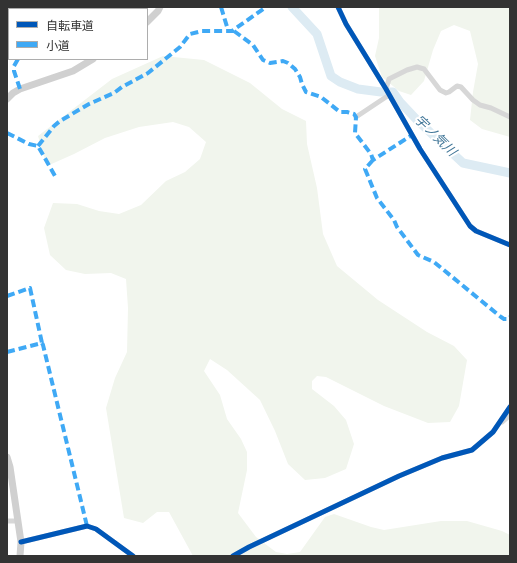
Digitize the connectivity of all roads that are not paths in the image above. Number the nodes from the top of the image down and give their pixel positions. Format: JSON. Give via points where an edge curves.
{"nodes":[{"id":1,"x":160,"y":7,"type":"edge"},
{"id":2,"x":338,"y":7,"type":"edge"},
{"id":3,"x":148,"y":21,"type":"edge"},
{"id":4,"x":91,"y":60,"type":"edge"},
{"id":5,"x":386,"y":89,"type":"junction"},
{"id":6,"x":389,"y":95,"type":"junction"},
{"id":7,"x":7,"y":99,"type":"edge"},
{"id":8,"x":356,"y":117,"type":"dead end"},
{"id":9,"x":510,"y":117,"type":"edge"},
{"id":10,"x":510,"y":246,"type":"edge"},
{"id":11,"x":510,"y":406,"type":"edge"},
{"id":12,"x":510,"y":415,"type":"edge"},
{"id":13,"x":498,"y":427,"type":"junction"},
{"id":14,"x":7,"y":457,"type":"edge"},
{"id":15,"x":7,"y":521,"type":"edge"},
{"id":16,"x":17,"y":521,"type":"junction"},
{"id":17,"x":21,"y":542,"type":"junction"},
{"id":18,"x":20,"y":556,"type":"edge"},
{"id":19,"x":133,"y":556,"type":"edge"},
{"id":20,"x":234,"y":556,"type":"edge"}],
"edges":[{"from":1,"to":3,"type":"main road"},
{"from":2,"to":5,"type":"street"},
{"from":4,"to":7,"type":"main road","via":[[73,71],[20,89]]},
{"from":5,"to":6,"type":"street"},
{"from":5,"to":9,"type":"street","via":[[389,79],[407,70],[424,69],[440,90],[446,93],[457,86],[461,87],[472,100]]},
{"from":6,"to":8,"type":"street"},
{"from":6,"to":10,"type":"street","via":[[420,149],[470,226]]},
{"from":11,"to":13,"type":"street"},
{"from":12,"to":13,"type":"street"},
{"from":13,"to":20,"type":"street","via":[[472,450],[442,458],[399,476],[249,546]]},
{"from":14,"to":16,"type":"main road"},
{"from":15,"to":16,"type":"street"},
{"from":16,"to":17,"type":"main road"},
{"from":17,"to":18,"type":"main road"},
{"from":17,"to":19,"type":"street","via":[[87,526],[96,529]]}]}
